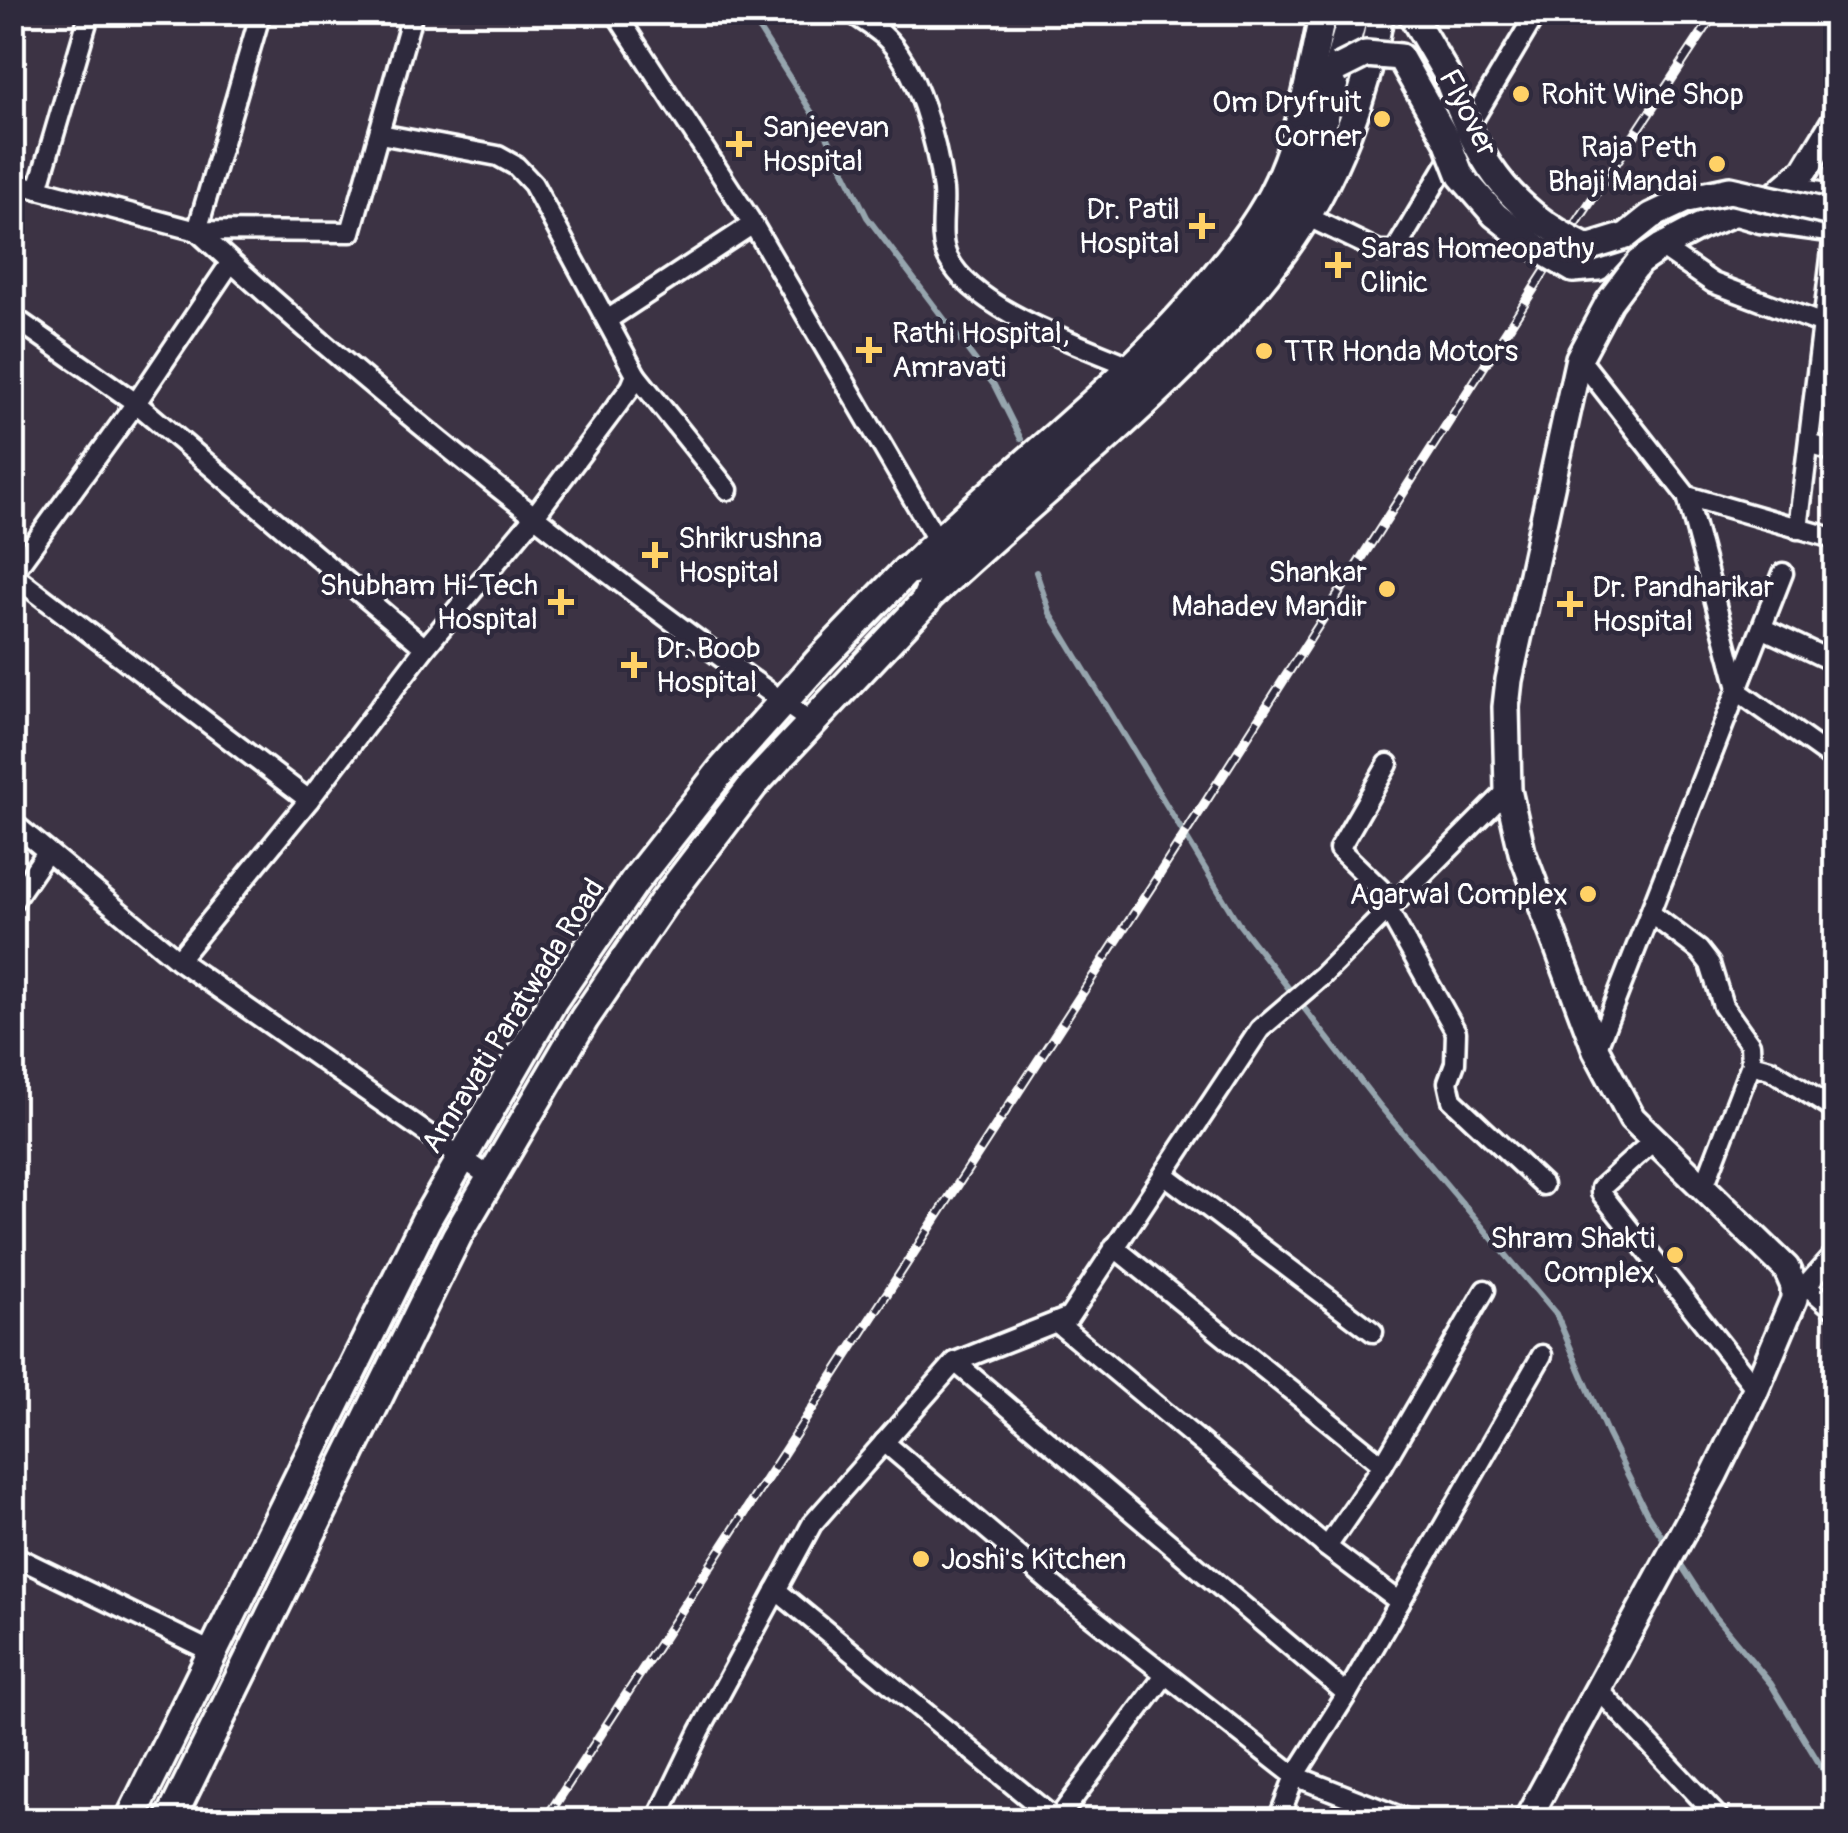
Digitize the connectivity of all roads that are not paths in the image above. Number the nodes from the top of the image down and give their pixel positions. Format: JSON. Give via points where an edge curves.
{"nodes":[{"id":1,"x":90,"y":12,"type":"edge"},
{"id":2,"x":261,"y":12,"type":"edge"},
{"id":3,"x":413,"y":12,"type":"edge"},
{"id":4,"x":614,"y":12,"type":"edge"},
{"id":5,"x":851,"y":12,"type":"edge"},
{"id":6,"x":1323,"y":12,"type":"edge"},
{"id":7,"x":1354,"y":12,"type":"edge"},
{"id":8,"x":1381,"y":12,"type":"edge"},
{"id":9,"x":1410,"y":12,"type":"edge"},
{"id":10,"x":1538,"y":12,"type":"edge"},
{"id":11,"x":1338,"y":68,"type":"junction"},
{"id":12,"x":1836,"y":119,"type":"edge"},
{"id":13,"x":380,"y":134,"type":"junction"},
{"id":14,"x":12,"y":182,"type":"edge"},
{"id":15,"x":1788,"y":186,"type":"junction"},
{"id":16,"x":38,"y":189,"type":"junction"},
{"id":17,"x":1836,"y":196,"type":"edge"},
{"id":18,"x":1836,"y":214,"type":"edge"},
{"id":19,"x":1733,"y":215,"type":"junction"},
{"id":20,"x":1306,"y":216,"type":"junction"},
{"id":21,"x":753,"y":224,"type":"junction"},
{"id":22,"x":197,"y":231,"type":"junction"},
{"id":23,"x":1835,"y":233,"type":"edge"},
{"id":24,"x":1626,"y":236,"type":"junction"},
{"id":25,"x":1661,"y":247,"type":"junction"},
{"id":26,"x":231,"y":262,"type":"junction"},
{"id":27,"x":12,"y":316,"type":"edge"},
{"id":28,"x":607,"y":320,"type":"junction"},
{"id":29,"x":1823,"y":324,"type":"junction"},
{"id":30,"x":1579,"y":358,"type":"junction"},
{"id":31,"x":1130,"y":366,"type":"junction"},
{"id":32,"x":636,"y":375,"type":"junction"},
{"id":33,"x":136,"y":403,"type":"junction"},
{"id":34,"x":1808,"y":444,"type":"junction"},
{"id":35,"x":1836,"y":452,"type":"edge"},
{"id":36,"x":728,"y":490,"type":"dead end"},
{"id":37,"x":1687,"y":496,"type":"junction"},
{"id":38,"x":533,"y":518,"type":"junction"},
{"id":39,"x":1798,"y":528,"type":"junction"},
{"id":40,"x":1836,"y":539,"type":"edge"},
{"id":41,"x":944,"y":552,"type":"junction"},
{"id":42,"x":13,"y":574,"type":"edge"},
{"id":43,"x":1783,"y":574,"type":"dead end"},
{"id":44,"x":925,"y":602,"type":"junction"},
{"id":45,"x":1762,"y":628,"type":"junction"},
{"id":46,"x":425,"y":648,"type":"junction"},
{"id":47,"x":1836,"y":664,"type":"edge"},
{"id":48,"x":1739,"y":692,"type":"junction"},
{"id":49,"x":782,"y":702,"type":"junction"},
{"id":50,"x":811,"y":722,"type":"junction"},
{"id":51,"x":1836,"y":761,"type":"edge"},
{"id":52,"x":1388,"y":764,"type":"dead end"},
{"id":53,"x":1508,"y":790,"type":"junction"},
{"id":54,"x":309,"y":800,"type":"junction"},
{"id":55,"x":12,"y":822,"type":"edge"},
{"id":56,"x":47,"y":852,"type":"junction"},
{"id":57,"x":12,"y":903,"type":"edge"},
{"id":58,"x":1392,"y":907,"type":"junction"},
{"id":59,"x":1650,"y":913,"type":"junction"},
{"id":60,"x":178,"y":960,"type":"junction"},
{"id":61,"x":1596,"y":1050,"type":"junction"},
{"id":62,"x":1751,"y":1064,"type":"junction"},
{"id":63,"x":1836,"y":1111,"type":"edge"},
{"id":64,"x":1654,"y":1140,"type":"junction"},
{"id":65,"x":460,"y":1160,"type":"junction"},
{"id":66,"x":1164,"y":1174,"type":"junction"},
{"id":67,"x":492,"y":1178,"type":"junction"},
{"id":68,"x":1543,"y":1185,"type":"dead end"},
{"id":69,"x":1704,"y":1189,"type":"junction"},
{"id":70,"x":1114,"y":1247,"type":"junction"},
{"id":71,"x":1836,"y":1252,"type":"edge"},
{"id":72,"x":1485,"y":1290,"type":"dead end"},
{"id":73,"x":1801,"y":1293,"type":"junction"},
{"id":74,"x":1836,"y":1311,"type":"edge"},
{"id":75,"x":1056,"y":1322,"type":"junction"},
{"id":76,"x":1372,"y":1332,"type":"dead end"},
{"id":77,"x":1542,"y":1354,"type":"dead end"},
{"id":78,"x":955,"y":1362,"type":"junction"},
{"id":79,"x":1756,"y":1389,"type":"junction"},
{"id":80,"x":884,"y":1442,"type":"junction"},
{"id":81,"x":1383,"y":1465,"type":"junction"},
{"id":82,"x":1324,"y":1546,"type":"junction"},
{"id":83,"x":12,"y":1555,"type":"edge"},
{"id":84,"x":776,"y":1590,"type":"junction"},
{"id":85,"x":1400,"y":1602,"type":"junction"},
{"id":86,"x":214,"y":1653,"type":"junction"},
{"id":87,"x":1165,"y":1675,"type":"junction"},
{"id":88,"x":1598,"y":1689,"type":"junction"},
{"id":89,"x":1347,"y":1694,"type":"junction"},
{"id":90,"x":1295,"y":1776,"type":"junction"},
{"id":91,"x":1702,"y":1812,"type":"edge"},
{"id":92,"x":130,"y":1820,"type":"edge"},
{"id":93,"x":170,"y":1820,"type":"edge"},
{"id":94,"x":657,"y":1820,"type":"edge"},
{"id":95,"x":1056,"y":1820,"type":"edge"},
{"id":96,"x":1278,"y":1820,"type":"edge"},
{"id":97,"x":1408,"y":1820,"type":"edge"},
{"id":98,"x":1527,"y":1820,"type":"edge"},
{"id":99,"x":1721,"y":1820,"type":"edge"}],
"edges":[{"from":1,"to":16,"type":"street"},
{"from":2,"to":22,"type":"street"},
{"from":3,"to":13,"type":"street"},
{"from":4,"to":21,"type":"street"},
{"from":5,"to":31,"type":"street","via":[[898,54],[928,118],[948,259],[1012,315]]},
{"from":6,"to":31,"type":"main road","via":[[1272,194],[1184,313]]},
{"from":7,"to":11,"type":"main road"},
{"from":8,"to":20,"type":"main road","via":[[1360,99]]},
{"from":9,"to":24,"type":"main road","name":"Flyover","bridge":true,"via":[[1445,72],[1470,138],[1525,209],[1587,248]]},
{"from":10,"to":20,"type":"street","via":[[1395,250],[1379,251]]},
{"from":11,"to":24,"type":"main road","name":"Flyover","bridge":true,"via":[[1366,54],[1400,58],[1461,176],[1536,248],[1573,269],[1598,267]]},
{"from":11,"to":41,"type":"main road","via":[[1314,150],[1283,216],[1233,289],[1108,419]]},
{"from":12,"to":15,"type":"main road"},
{"from":13,"to":22,"type":"street","via":[[351,232]]},
{"from":13,"to":28,"type":"street","via":[[498,156],[516,166],[533,184]]},
{"from":14,"to":16,"type":"street"},
{"from":15,"to":17,"type":"street"},
{"from":15,"to":19,"type":"main road"},
{"from":16,"to":22,"type":"street"},
{"from":18,"to":24,"type":"main road","name":"Flyover","bridge":true,"via":[[1730,190],[1687,200]]},
{"from":19,"to":23,"type":"street"},
{"from":19,"to":25,"type":"main road"},
{"from":20,"to":44,"type":"main road","via":[[1210,338]]},
{"from":21,"to":28,"type":"street"},
{"from":21,"to":41,"type":"street"},
{"from":22,"to":26,"type":"street"},
{"from":23,"to":29,"type":"street"},
{"from":25,"to":29,"type":"street","via":[[1713,283]]},
{"from":25,"to":30,"type":"main road","via":[[1614,294]]},
{"from":26,"to":33,"type":"street"},
{"from":26,"to":38,"type":"street"},
{"from":27,"to":33,"type":"street"},
{"from":28,"to":32,"type":"street"},
{"from":29,"to":34,"type":"street"},
{"from":30,"to":37,"type":"street"},
{"from":30,"to":53,"type":"main road","via":[[1509,680]]},
{"from":31,"to":41,"type":"main road"},
{"from":32,"to":36,"type":"street"},
{"from":32,"to":38,"type":"street"},
{"from":33,"to":42,"type":"street"},
{"from":33,"to":46,"type":"street"},
{"from":34,"to":35,"type":"street"},
{"from":34,"to":39,"type":"street"},
{"from":37,"to":39,"type":"street"},
{"from":37,"to":48,"type":"street"},
{"from":38,"to":46,"type":"street"},
{"from":38,"to":49,"type":"street"},
{"from":39,"to":40,"type":"street"},
{"from":41,"to":44,"type":"main road"},
{"from":41,"to":49,"type":"main road","name":"Amravati Paratwada Road","via":[[907,570]]},
{"from":42,"to":54,"type":"street"},
{"from":43,"to":45,"type":"street"},
{"from":44,"to":50,"type":"main road"},
{"from":45,"to":47,"type":"street"},
{"from":45,"to":48,"type":"street"},
{"from":46,"to":54,"type":"street"},
{"from":48,"to":51,"type":"street"},
{"from":48,"to":59,"type":"street"},
{"from":49,"to":50,"type":"street"},
{"from":49,"to":65,"type":"main road","name":"Amravati Paratwada Road","via":[[634,882],[553,1000]]},
{"from":50,"to":67,"type":"main road","via":[[753,785],[663,904],[584,1020]]},
{"from":52,"to":58,"type":"street","via":[[1339,850]]},
{"from":53,"to":58,"type":"street"},
{"from":53,"to":61,"type":"main road","via":[[1522,852]]},
{"from":54,"to":60,"type":"street"},
{"from":55,"to":56,"type":"street"},
{"from":56,"to":57,"type":"street"},
{"from":56,"to":60,"type":"street"},
{"from":58,"to":66,"type":"street","via":[[1260,1029]]},
{"from":58,"to":68,"type":"street","via":[[1456,1032],[1448,1082],[1452,1100]]},
{"from":59,"to":61,"type":"street"},
{"from":59,"to":62,"type":"street","via":[[1710,964],[1723,1006],[1750,1044]]},
{"from":60,"to":65,"type":"street"},
{"from":61,"to":64,"type":"main road","via":[[1632,1118]]},
{"from":62,"to":63,"type":"street"},
{"from":62,"to":69,"type":"street"},
{"from":64,"to":69,"type":"main road"},
{"from":64,"to":79,"type":"street","via":[[1601,1194]]},
{"from":65,"to":67,"type":"street"},
{"from":65,"to":86,"type":"main road","name":"Amravati Paratwada Road"},
{"from":66,"to":70,"type":"street"},
{"from":66,"to":76,"type":"street"},
{"from":67,"to":93,"type":"main road","via":[[457,1236]]},
{"from":69,"to":73,"type":"main road","via":[[1786,1268]]},
{"from":70,"to":75,"type":"street","via":[[1069,1317]]},
{"from":70,"to":81,"type":"street"},
{"from":71,"to":73,"type":"street"},
{"from":72,"to":81,"type":"street"},
{"from":73,"to":74,"type":"street"},
{"from":73,"to":79,"type":"main road"},
{"from":75,"to":78,"type":"street"},
{"from":75,"to":82,"type":"street"},
{"from":77,"to":85,"type":"street"},
{"from":78,"to":80,"type":"street"},
{"from":78,"to":89,"type":"street"},
{"from":79,"to":88,"type":"main road"},
{"from":80,"to":84,"type":"street","via":[[812,1524]]},
{"from":80,"to":87,"type":"street"},
{"from":81,"to":82,"type":"street"},
{"from":82,"to":85,"type":"street"},
{"from":83,"to":86,"type":"street"},
{"from":84,"to":94,"type":"street"},
{"from":84,"to":95,"type":"street"},
{"from":85,"to":89,"type":"street"},
{"from":86,"to":92,"type":"main road","name":"Amravati Paratwada Road"},
{"from":87,"to":90,"type":"street"},
{"from":87,"to":95,"type":"street"},
{"from":88,"to":91,"type":"street"},
{"from":88,"to":98,"type":"main road"},
{"from":89,"to":90,"type":"street"},
{"from":90,"to":96,"type":"street"},
{"from":90,"to":97,"type":"street"},
{"from":91,"to":99,"type":"street"}]}
